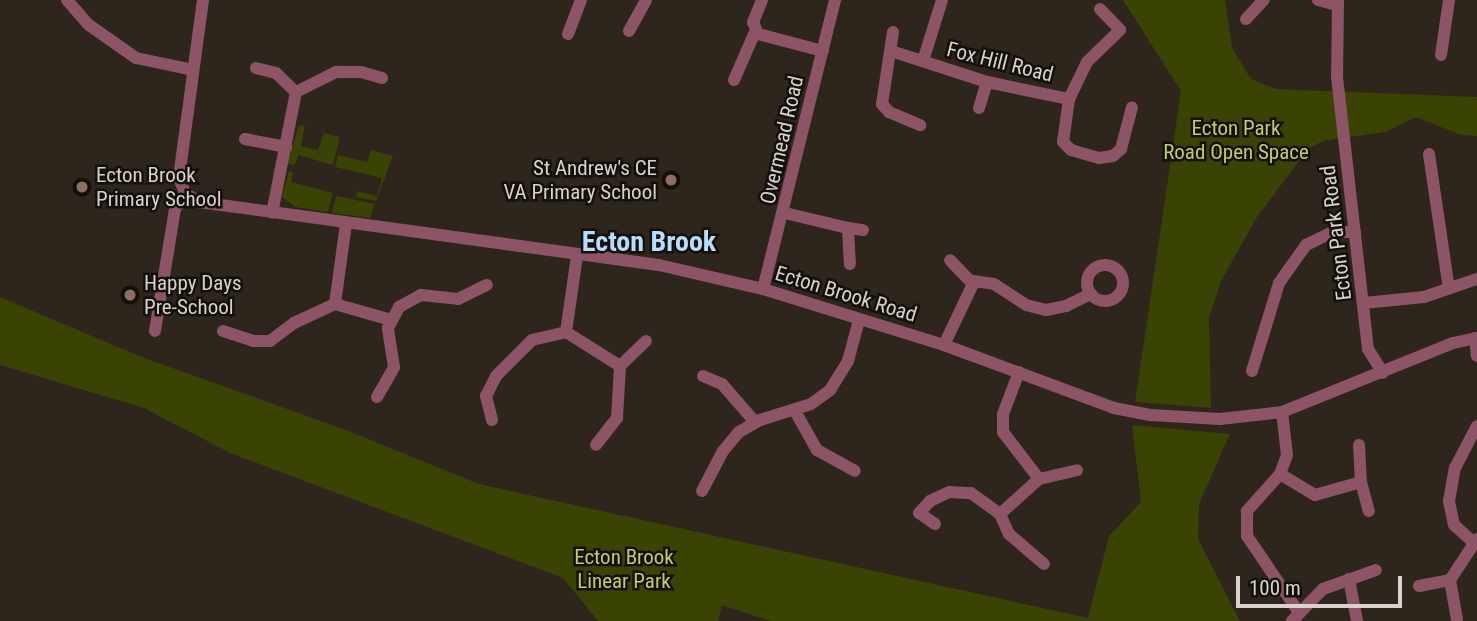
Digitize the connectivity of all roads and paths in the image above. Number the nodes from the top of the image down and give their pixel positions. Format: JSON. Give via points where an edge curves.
{"nodes":[{"id":1,"x":67,"y":0,"type":"edge"},
{"id":2,"x":203,"y":0,"type":"edge"},
{"id":3,"x":581,"y":0,"type":"edge"},
{"id":4,"x":646,"y":0,"type":"edge"},
{"id":5,"x":762,"y":0,"type":"edge"},
{"id":6,"x":835,"y":0,"type":"edge"},
{"id":7,"x":943,"y":0,"type":"edge"},
{"id":8,"x":1264,"y":0,"type":"edge"},
{"id":9,"x":1318,"y":0,"type":"edge"},
{"id":10,"x":1449,"y":0,"type":"edge"},
{"id":11,"x":1338,"y":2,"type":"edge"},
{"id":12,"x":1100,"y":9,"type":"dead end"},
{"id":13,"x":1246,"y":19,"type":"dead end"},
{"id":14,"x":629,"y":31,"type":"dead end"},
{"id":15,"x":755,"y":32,"type":"junction"},
{"id":16,"x":893,"y":32,"type":"dead end"},
{"id":17,"x":568,"y":34,"type":"dead end"},
{"id":18,"x":823,"y":51,"type":"junction"},
{"id":19,"x":891,"y":51,"type":"junction"},
{"id":20,"x":1441,"y":55,"type":"dead end"},
{"id":21,"x":923,"y":61,"type":"junction"},
{"id":22,"x":256,"y":68,"type":"dead end"},
{"id":23,"x":193,"y":70,"type":"junction"},
{"id":24,"x":382,"y":78,"type":"dead end"},
{"id":25,"x":734,"y":80,"type":"dead end"},
{"id":26,"x":987,"y":82,"type":"junction"},
{"id":27,"x":296,"y":92,"type":"junction"},
{"id":28,"x":1069,"y":99,"type":"junction"},
{"id":29,"x":1132,"y":107,"type":"dead end"},
{"id":30,"x":979,"y":108,"type":"dead end"},
{"id":31,"x":920,"y":125,"type":"dead end"},
{"id":32,"x":245,"y":139,"type":"dead end"},
{"id":33,"x":286,"y":147,"type":"junction"},
{"id":34,"x":1430,"y":154,"type":"dead end"},
{"id":35,"x":185,"y":193,"type":"junction"},
{"id":36,"x":272,"y":213,"type":"junction"},
{"id":37,"x":785,"y":213,"type":"junction"},
{"id":38,"x":346,"y":224,"type":"junction"},
{"id":39,"x":848,"y":228,"type":"junction"},
{"id":40,"x":863,"y":230,"type":"dead end"},
{"id":41,"x":1355,"y":232,"type":"junction"},
{"id":42,"x":577,"y":256,"type":"junction"},
{"id":43,"x":950,"y":260,"type":"dead end"},
{"id":44,"x":850,"y":264,"type":"dead end"},
{"id":45,"x":1477,"y":279,"type":"edge"},
{"id":46,"x":972,"y":281,"type":"junction"},
{"id":47,"x":488,"y":285,"type":"dead end"},
{"id":48,"x":764,"y":289,"type":"junction"},
{"id":49,"x":1449,"y":289,"type":"junction"},
{"id":50,"x":1091,"y":293,"type":"dead end"},
{"id":51,"x":1364,"y":303,"type":"junction"},
{"id":52,"x":335,"y":304,"type":"junction"},
{"id":53,"x":391,"y":320,"type":"junction"},
{"id":54,"x":859,"y":320,"type":"junction"},
{"id":55,"x":155,"y":331,"type":"dead end"},
{"id":56,"x":223,"y":331,"type":"dead end"},
{"id":57,"x":566,"y":332,"type":"junction"},
{"id":58,"x":1476,"y":338,"type":"edge"},
{"id":59,"x":646,"y":341,"type":"dead end"},
{"id":60,"x":944,"y":345,"type":"junction"},
{"id":61,"x":1477,"y":356,"type":"edge"},
{"id":62,"x":621,"y":366,"type":"junction"},
{"id":63,"x":1251,"y":371,"type":"dead end"},
{"id":64,"x":1020,"y":372,"type":"junction"},
{"id":65,"x":1384,"y":373,"type":"junction"},
{"id":66,"x":703,"y":376,"type":"dead end"},
{"id":67,"x":377,"y":397,"type":"dead end"},
{"id":68,"x":795,"y":411,"type":"junction"},
{"id":69,"x":1282,"y":412,"type":"junction"},
{"id":70,"x":492,"y":420,"type":"dead end"},
{"id":71,"x":755,"y":422,"type":"junction"},
{"id":72,"x":1477,"y":426,"type":"edge"},
{"id":73,"x":596,"y":445,"type":"dead end"},
{"id":74,"x":1359,"y":445,"type":"dead end"},
{"id":75,"x":1077,"y":470,"type":"dead end"},
{"id":76,"x":855,"y":471,"type":"dead end"},
{"id":77,"x":1280,"y":474,"type":"junction"},
{"id":78,"x":1039,"y":479,"type":"junction"},
{"id":79,"x":1361,"y":482,"type":"junction"},
{"id":80,"x":702,"y":491,"type":"dead end"},
{"id":81,"x":1369,"y":511,"type":"dead end"},
{"id":82,"x":1000,"y":514,"type":"junction"},
{"id":83,"x":935,"y":524,"type":"dead end"},
{"id":84,"x":1475,"y":540,"type":"edge"},
{"id":85,"x":1044,"y":565,"type":"dead end"},
{"id":86,"x":1376,"y":569,"type":"dead end"},
{"id":87,"x":1349,"y":579,"type":"junction"},
{"id":88,"x":1450,"y":580,"type":"junction"},
{"id":89,"x":1419,"y":586,"type":"dead end"},
{"id":90,"x":1295,"y":616,"type":"edge"},
{"id":91,"x":1457,"y":619,"type":"dead end"},
{"id":92,"x":1357,"y":621,"type":"edge"}],
"edges":[{"from":1,"to":23,"type":"street","via":[[89,25],[135,58]]},
{"from":2,"to":23,"type":"street"},
{"from":3,"to":17,"type":"street"},
{"from":4,"to":14,"type":"street"},
{"from":5,"to":15,"type":"street","via":[[753,22]]},
{"from":6,"to":18,"type":"street","name":"Overmead Road"},
{"from":7,"to":21,"type":"street","name":"Fox Hill Road"},
{"from":8,"to":13,"type":"street"},
{"from":9,"to":11,"type":"street"},
{"from":10,"to":20,"type":"street"},
{"from":11,"to":41,"type":"street","name":"Ecton Park Road","via":[[1337,77]]},
{"from":12,"to":28,"type":"street","via":[[1120,30],[1087,62]]},
{"from":15,"to":18,"type":"street"},
{"from":15,"to":25,"type":"street"},
{"from":16,"to":19,"type":"street"},
{"from":18,"to":37,"type":"street","name":"Overmead Road"},
{"from":19,"to":21,"type":"street","name":"Fox Hill Road"},
{"from":19,"to":31,"type":"street","via":[[882,104],[894,115]]},
{"from":21,"to":26,"type":"street","name":"Fox Hill Road"},
{"from":22,"to":27,"type":"street","via":[[276,73]]},
{"from":23,"to":35,"type":"street","via":[[179,178]]},
{"from":24,"to":27,"type":"street","via":[[336,72]]},
{"from":26,"to":28,"type":"street","name":"Fox Hill Road"},
{"from":26,"to":30,"type":"street"},
{"from":27,"to":33,"type":"street"},
{"from":28,"to":29,"type":"street","via":[[1063,142],[1071,150],[1099,158],[1121,149]]},
{"from":32,"to":33,"type":"street"},
{"from":33,"to":36,"type":"street"},
{"from":34,"to":49,"type":"street"},
{"from":35,"to":36,"type":"street","name":"Ecton Brook Road","via":[[216,206]]},
{"from":35,"to":55,"type":"street","via":[[175,209]]},
{"from":36,"to":38,"type":"street","name":"Ecton Brook Road"},
{"from":37,"to":39,"type":"street"},
{"from":37,"to":48,"type":"street","name":"Overmead Road"},
{"from":38,"to":42,"type":"street","name":"Ecton Brook Road"},
{"from":38,"to":52,"type":"street"},
{"from":39,"to":40,"type":"street"},
{"from":39,"to":44,"type":"street"},
{"from":41,"to":51,"type":"street","name":"Ecton Park Road"},
{"from":41,"to":63,"type":"street","via":[[1333,232],[1306,245],[1279,283]]},
{"from":42,"to":48,"type":"street","name":"Ecton Brook Road","via":[[659,265]]},
{"from":42,"to":57,"type":"street"},
{"from":43,"to":46,"type":"street"},
{"from":45,"to":49,"type":"street"},
{"from":46,"to":50,"type":"street","via":[[994,284],[1026,305],[1045,310],[1066,306]]},
{"from":46,"to":60,"type":"street"},
{"from":47,"to":53,"type":"street","via":[[458,299],[413,298]]},
{"from":48,"to":54,"type":"street","name":"Ecton Brook Road"},
{"from":49,"to":51,"type":"street","via":[[1424,297]]},
{"from":51,"to":65,"type":"street","name":"Ecton Park Road","via":[[1368,349]]},
{"from":52,"to":53,"type":"street"},
{"from":52,"to":56,"type":"street","via":[[294,323],[270,341],[253,341]]},
{"from":53,"to":67,"type":"street","via":[[388,336],[394,368]]},
{"from":54,"to":60,"type":"street","name":"Ecton Brook Road"},
{"from":54,"to":68,"type":"street","via":[[837,381],[821,397]]},
{"from":57,"to":62,"type":"street"},
{"from":57,"to":70,"type":"street","via":[[532,340],[496,376],[486,396]]},
{"from":58,"to":61,"type":"street"},
{"from":58,"to":65,"type":"street","name":"Ecton Brook Road"},
{"from":59,"to":62,"type":"street"},
{"from":60,"to":64,"type":"street","name":"Ecton Brook Road"},
{"from":62,"to":73,"type":"street","via":[[617,418]]},
{"from":64,"to":69,"type":"street","name":"Ecton Brook Road","via":[[1088,399],[1151,415],[1186,418]]},
{"from":64,"to":78,"type":"street","via":[[1003,414],[1003,432]]},
{"from":65,"to":69,"type":"street","name":"Ecton Brook Road"},
{"from":66,"to":71,"type":"street","via":[[722,384]]},
{"from":68,"to":71,"type":"street"},
{"from":68,"to":76,"type":"street","via":[[817,450]]},
{"from":69,"to":77,"type":"street","via":[[1287,455]]},
{"from":71,"to":80,"type":"street","via":[[723,451]]},
{"from":72,"to":84,"type":"street","via":[[1455,468],[1449,501],[1454,525]]},
{"from":74,"to":79,"type":"street"},
{"from":75,"to":78,"type":"street"},
{"from":77,"to":79,"type":"street","via":[[1315,495]]},
{"from":77,"to":90,"type":"street","via":[[1247,511],[1247,536]]},
{"from":78,"to":82,"type":"street"},
{"from":79,"to":81,"type":"street"},
{"from":82,"to":83,"type":"street","via":[[978,495],[949,492],[919,513]]},
{"from":82,"to":85,"type":"street","via":[[1009,534]]},
{"from":84,"to":88,"type":"street"},
{"from":86,"to":87,"type":"street"},
{"from":87,"to":90,"type":"street","via":[[1323,589]]},
{"from":87,"to":92,"type":"street"},
{"from":88,"to":89,"type":"street"},
{"from":88,"to":91,"type":"street"}]}
